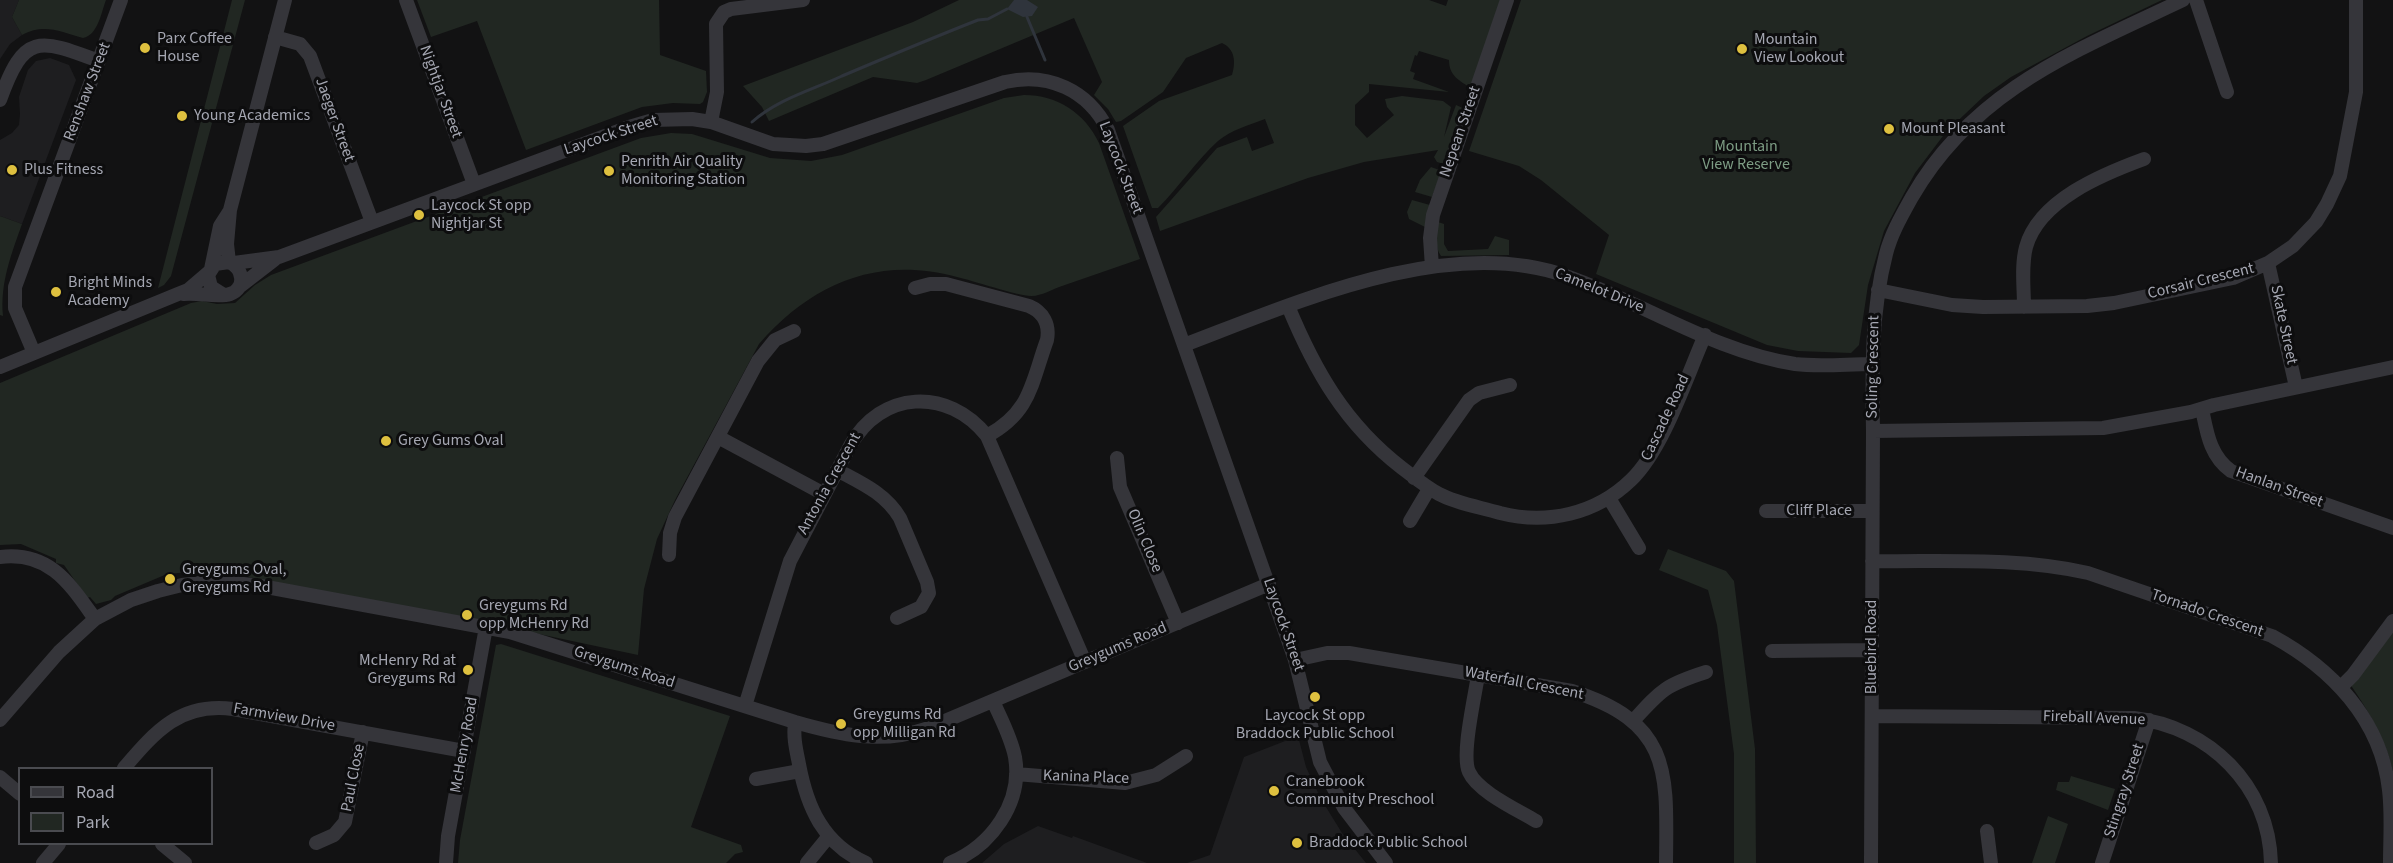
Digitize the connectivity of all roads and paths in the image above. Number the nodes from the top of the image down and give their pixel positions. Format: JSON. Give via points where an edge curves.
{"nodes":[{"id":1,"x":122,"y":0,"type":"edge"},
{"id":2,"x":285,"y":0,"type":"edge"},
{"id":3,"x":406,"y":0,"type":"edge"},
{"id":4,"x":803,"y":0,"type":"edge"},
{"id":5,"x":1507,"y":0,"type":"edge"},
{"id":6,"x":2183,"y":0,"type":"edge"},
{"id":7,"x":2196,"y":0,"type":"edge"},
{"id":8,"x":2356,"y":0,"type":"edge"},
{"id":9,"x":721,"y":6,"type":"edge"},
{"id":10,"x":276,"y":37,"type":"junction"},
{"id":11,"x":99,"y":61,"type":"junction"},
{"id":12,"x":2227,"y":92,"type":"dead end"},
{"id":13,"x":0,"y":100,"type":"edge"},
{"id":14,"x":711,"y":123,"type":"junction"},
{"id":15,"x":2144,"y":159,"type":"dead end"},
{"id":16,"x":474,"y":184,"type":"junction"},
{"id":17,"x":230,"y":210,"type":"junction"},
{"id":18,"x":372,"y":222,"type":"junction"},
{"id":19,"x":279,"y":257,"type":"junction"},
{"id":20,"x":231,"y":262,"type":"junction"},
{"id":21,"x":2268,"y":263,"type":"junction"},
{"id":22,"x":1432,"y":267,"type":"junction"},
{"id":23,"x":210,"y":270,"type":"junction"},
{"id":24,"x":915,"y":288,"type":"dead end"},
{"id":25,"x":238,"y":289,"type":"junction"},
{"id":26,"x":1878,"y":290,"type":"junction"},
{"id":27,"x":178,"y":294,"type":"junction"},
{"id":28,"x":222,"y":294,"type":"junction"},
{"id":29,"x":1288,"y":306,"type":"junction"},
{"id":30,"x":2024,"y":307,"type":"junction"},
{"id":31,"x":794,"y":331,"type":"dead end"},
{"id":32,"x":1705,"y":334,"type":"junction"},
{"id":33,"x":1184,"y":345,"type":"junction"},
{"id":34,"x":34,"y":353,"type":"junction"},
{"id":35,"x":1872,"y":364,"type":"junction"},
{"id":36,"x":0,"y":367,"type":"edge"},
{"id":37,"x":2393,"y":367,"type":"edge"},
{"id":38,"x":1510,"y":385,"type":"dead end"},
{"id":39,"x":2296,"y":387,"type":"junction"},
{"id":40,"x":2202,"y":409,"type":"junction"},
{"id":41,"x":1873,"y":431,"type":"junction"},
{"id":42,"x":987,"y":436,"type":"junction"},
{"id":43,"x":718,"y":437,"type":"junction"},
{"id":44,"x":1117,"y":458,"type":"dead end"},
{"id":45,"x":837,"y":470,"type":"junction"},
{"id":46,"x":1414,"y":478,"type":"junction"},
{"id":47,"x":1429,"y":489,"type":"junction"},
{"id":48,"x":824,"y":494,"type":"junction"},
{"id":49,"x":1609,"y":498,"type":"junction"},
{"id":50,"x":1872,"y":511,"type":"junction"},
{"id":51,"x":1766,"y":512,"type":"dead end"},
{"id":52,"x":1410,"y":520,"type":"dead end"},
{"id":53,"x":2393,"y":528,"type":"edge"},
{"id":54,"x":1639,"y":548,"type":"dead end"},
{"id":55,"x":669,"y":555,"type":"dead end"},
{"id":56,"x":0,"y":557,"type":"edge"},
{"id":57,"x":1872,"y":561,"type":"junction"},
{"id":58,"x":1269,"y":585,"type":"junction"},
{"id":59,"x":897,"y":618,"type":"dead end"},
{"id":60,"x":95,"y":619,"type":"junction"},
{"id":61,"x":2393,"y":621,"type":"edge"},
{"id":62,"x":1178,"y":623,"type":"junction"},
{"id":63,"x":486,"y":627,"type":"junction"},
{"id":64,"x":1872,"y":650,"type":"junction"},
{"id":65,"x":1772,"y":651,"type":"dead end"},
{"id":66,"x":1295,"y":660,"type":"junction"},
{"id":67,"x":1084,"y":662,"type":"junction"},
{"id":68,"x":1706,"y":672,"type":"dead end"},
{"id":69,"x":1478,"y":675,"type":"junction"},
{"id":70,"x":2342,"y":687,"type":"junction"},
{"id":71,"x":993,"y":701,"type":"junction"},
{"id":72,"x":745,"y":706,"type":"junction"},
{"id":73,"x":1872,"y":716,"type":"junction"},
{"id":74,"x":0,"y":720,"type":"edge"},
{"id":75,"x":2149,"y":720,"type":"junction"},
{"id":76,"x":1633,"y":721,"type":"junction"},
{"id":77,"x":795,"y":722,"type":"junction"},
{"id":78,"x":363,"y":732,"type":"junction"},
{"id":79,"x":464,"y":751,"type":"junction"},
{"id":80,"x":1186,"y":756,"type":"dead end"},
{"id":81,"x":125,"y":767,"type":"edge"},
{"id":82,"x":800,"y":771,"type":"junction"},
{"id":83,"x":1016,"y":774,"type":"junction"},
{"id":84,"x":0,"y":777,"type":"edge"},
{"id":85,"x":756,"y":779,"type":"dead end"},
{"id":86,"x":18,"y":792,"type":"edge"},
{"id":87,"x":1536,"y":821,"type":"dead end"},
{"id":88,"x":1987,"y":831,"type":"dead end"},
{"id":89,"x":829,"y":836,"type":"junction"},
{"id":90,"x":316,"y":843,"type":"dead end"},
{"id":91,"x":57,"y":845,"type":"edge"},
{"id":92,"x":164,"y":845,"type":"edge"},
{"id":93,"x":43,"y":863,"type":"edge"},
{"id":94,"x":185,"y":863,"type":"edge"},
{"id":95,"x":446,"y":863,"type":"edge"},
{"id":96,"x":807,"y":863,"type":"edge"},
{"id":97,"x":866,"y":863,"type":"edge"},
{"id":98,"x":950,"y":863,"type":"edge"},
{"id":99,"x":1386,"y":863,"type":"edge"},
{"id":100,"x":1666,"y":863,"type":"edge"},
{"id":101,"x":1871,"y":863,"type":"edge"},
{"id":102,"x":1990,"y":863,"type":"edge"},
{"id":103,"x":2102,"y":863,"type":"edge"},
{"id":104,"x":2271,"y":863,"type":"edge"},
{"id":105,"x":2390,"y":863,"type":"edge"}],
"edges":[{"from":1,"to":11,"type":"street","name":"Renshaw Street"},
{"from":2,"to":10,"type":"street"},
{"from":3,"to":16,"type":"street","name":"Nightjar Street"},
{"from":4,"to":9,"type":"street","via":[[731,9]]},
{"from":5,"to":22,"type":"street","name":"Nepean Street","via":[[1433,215]]},
{"from":6,"to":26,"type":"street","name":"Soling Crescent","via":[[2063,57],[2001,96],[1973,120],[1935,161],[1900,218],[1886,252]]},
{"from":7,"to":12,"type":"street"},
{"from":8,"to":21,"type":"street","name":"Corsair Crescent","via":[[2356,92],[2340,176],[2316,222],[2293,246]]},
{"from":9,"to":14,"type":"street","via":[[716,24],[717,92]]},
{"from":10,"to":17,"type":"street"},
{"from":10,"to":18,"type":"street","name":"Jaeger Street","via":[[300,44],[310,56]]},
{"from":11,"to":13,"type":"street","via":[[56,45],[31,47],[16,62]]},
{"from":11,"to":34,"type":"street","name":"Renshaw Street","via":[[15,287],[15,308]]},
{"from":14,"to":16,"type":"street","name":"Laycock Street","via":[[683,118],[653,120]]},
{"from":14,"to":33,"type":"street","name":"Laycock Street","via":[[756,140],[806,146],[840,140],[1005,82],[1041,79],[1064,86],[1093,106],[1107,128]]},
{"from":15,"to":30,"type":"street","via":[[2081,187],[2039,222],[2024,253]]},
{"from":16,"to":18,"type":"street","name":"Laycock Street"},
{"from":17,"to":20,"type":"street","via":[[227,244]]},
{"from":17,"to":23,"type":"street","via":[[220,226]]},
{"from":18,"to":19,"type":"street","name":"Laycock Street"},
{"from":19,"to":20,"type":"street","name":"Laycock Street"},
{"from":19,"to":25,"type":"street","name":"Laycock Street"},
{"from":20,"to":23,"type":"street","via":[[220,262]]},
{"from":20,"to":25,"type":"street","via":[[242,275]]},
{"from":21,"to":30,"type":"street","name":"Corsair Crescent","via":[[2233,278],[2114,303]]},
{"from":21,"to":39,"type":"street","name":"Skate Street"},
{"from":22,"to":29,"type":"street","name":"Camelot Drive","via":[[1365,280]]},
{"from":22,"to":32,"type":"street","name":"Camelot Drive","via":[[1501,263],[1566,275]]},
{"from":23,"to":27,"type":"street"},
{"from":23,"to":28,"type":"street","via":[[210,285]]},
{"from":24,"to":42,"type":"street","via":[[946,284],[1029,306],[1044,319],[1047,340],[1023,406],[1010,422]]},
{"from":25,"to":28,"type":"street"},
{"from":26,"to":30,"type":"street","name":"Corsair Crescent","via":[[1953,305]]},
{"from":26,"to":35,"type":"street","name":"Soling Crescent"},
{"from":27,"to":28,"type":"street"},
{"from":27,"to":34,"type":"street"},
{"from":29,"to":33,"type":"street","name":"Camelot Drive"},
{"from":29,"to":46,"type":"street","name":"Cascade Road","via":[[1309,355],[1339,404],[1382,452]]},
{"from":31,"to":43,"type":"street","via":[[775,340],[762,355]]},
{"from":32,"to":35,"type":"street","name":"Camelot Drive","via":[[1753,355],[1797,364]]},
{"from":32,"to":49,"type":"street","name":"Cascade Road","via":[[1655,450],[1637,474]]},
{"from":33,"to":58,"type":"street","name":"Laycock Street"},
{"from":34,"to":36,"type":"street"},
{"from":35,"to":41,"type":"street","name":"Soling Crescent"},
{"from":37,"to":39,"type":"street","name":"Soling Crescent"},
{"from":38,"to":46,"type":"street","via":[[1468,400]]},
{"from":39,"to":40,"type":"street","name":"Soling Crescent"},
{"from":40,"to":41,"type":"street","name":"Soling Crescent","via":[[2103,428]]},
{"from":40,"to":53,"type":"street","name":"Hanlan Street","via":[[2212,449],[2231,471]]},
{"from":41,"to":50,"type":"street","name":"Bluebird Road"},
{"from":42,"to":45,"type":"street","name":"Antonia Crescent","via":[[970,418],[951,407],[907,402],[881,412],[863,426]]},
{"from":42,"to":67,"type":"street","name":"Antonia Crescent"},
{"from":43,"to":48,"type":"street"},
{"from":43,"to":55,"type":"street","via":[[675,517]]},
{"from":44,"to":62,"type":"street","name":"Olin Close","via":[[1120,487]]},
{"from":45,"to":48,"type":"street","name":"Antonia Crescent"},
{"from":45,"to":59,"type":"street","via":[[875,491],[894,509],[927,582],[928,596],[923,605]]},
{"from":46,"to":47,"type":"street","name":"Cascade Road"},
{"from":47,"to":49,"type":"street","name":"Cascade Road","via":[[1462,503],[1530,518],[1564,515]]},
{"from":47,"to":52,"type":"street"},
{"from":48,"to":72,"type":"street","name":"Antonia Crescent","via":[[790,561]]},
{"from":49,"to":54,"type":"street"},
{"from":50,"to":51,"type":"street","name":"Cliff Place"},
{"from":50,"to":57,"type":"street","name":"Bluebird Road"},
{"from":56,"to":60,"type":"street","via":[[26,558],[52,569],[70,584]]},
{"from":57,"to":64,"type":"street","name":"Bluebird Road"},
{"from":57,"to":70,"type":"street","name":"Tornado Crescent","via":[[2029,563],[2088,573],[2272,636],[2296,649]]},
{"from":58,"to":62,"type":"street","name":"Greygums Road"},
{"from":58,"to":66,"type":"street","name":"Laycock Street"},
{"from":60,"to":63,"type":"street","name":"Greygums Road","via":[[158,591],[225,582]]},
{"from":60,"to":74,"type":"street","name":"Greygums Road","via":[[59,652]]},
{"from":61,"to":70,"type":"street"},
{"from":62,"to":67,"type":"street","name":"Greygums Road"},
{"from":63,"to":72,"type":"street","name":"Greygums Road"},
{"from":63,"to":79,"type":"street","name":"McHenry Road"},
{"from":64,"to":65,"type":"street"},
{"from":64,"to":73,"type":"street","name":"Bluebird Road"},
{"from":66,"to":69,"type":"street","name":"Waterfall Crescent","via":[[1349,653]]},
{"from":66,"to":99,"type":"street","name":"Laycock Street","via":[[1314,743],[1329,782],[1352,821]]},
{"from":67,"to":71,"type":"street","name":"Greygums Road"},
{"from":68,"to":76,"type":"street","via":[[1670,684]]},
{"from":69,"to":76,"type":"street","name":"Waterfall Crescent","via":[[1572,691],[1607,703]]},
{"from":69,"to":87,"type":"street","via":[[1466,755],[1468,772],[1491,794]]},
{"from":70,"to":105,"type":"street","name":"Tornado Crescent","via":[[2368,726],[2384,762],[2391,812]]},
{"from":71,"to":77,"type":"street","name":"Greygums Road","via":[[926,729],[889,737],[855,736]]},
{"from":71,"to":83,"type":"street","via":[[1013,749]]},
{"from":72,"to":77,"type":"street","name":"Greygums Road"},
{"from":73,"to":75,"type":"street","name":"Fireball Avenue"},
{"from":73,"to":101,"type":"street","name":"Bluebird Road"},
{"from":75,"to":103,"type":"street","name":"Stingray Street"},
{"from":75,"to":104,"type":"street","name":"Fireball Avenue","via":[[2196,737],[2237,772],[2263,819]]},
{"from":76,"to":100,"type":"street","name":"Waterfall Crescent","via":[[1649,739],[1665,776]]},
{"from":77,"to":82,"type":"street"},
{"from":78,"to":79,"type":"street","name":"Farmview Drive"},
{"from":78,"to":81,"type":"street","name":"Farmview Drive","via":[[233,709],[205,708],[180,716],[161,728]]},
{"from":78,"to":90,"type":"street","name":"Paul Close","via":[[345,822],[334,835]]},
{"from":79,"to":95,"type":"street","name":"McHenry Road"},
{"from":80,"to":83,"type":"street","name":"Kanina Place","via":[[1162,772],[1125,783]]},
{"from":82,"to":85,"type":"street"},
{"from":82,"to":89,"type":"street","via":[[808,804]]},
{"from":83,"to":98,"type":"street","via":[[1010,803],[998,825],[981,844]]},
{"from":84,"to":86,"type":"street"},
{"from":88,"to":102,"type":"street"},
{"from":89,"to":96,"type":"street"},
{"from":89,"to":97,"type":"street"},
{"from":91,"to":93,"type":"street"},
{"from":92,"to":94,"type":"street"}]}
